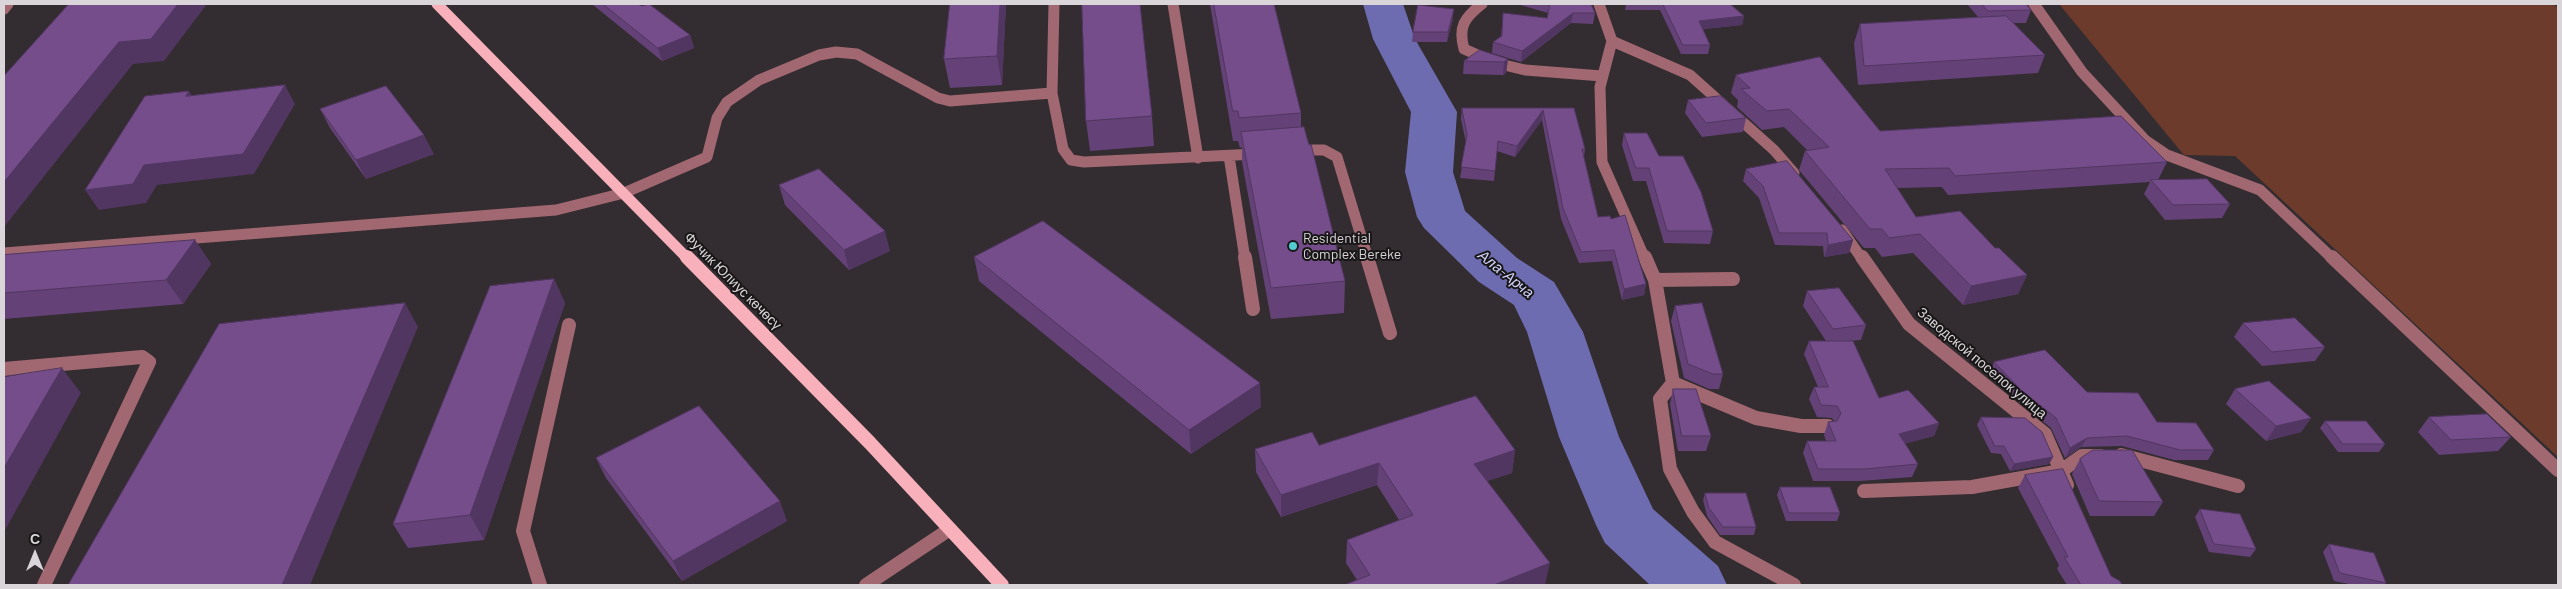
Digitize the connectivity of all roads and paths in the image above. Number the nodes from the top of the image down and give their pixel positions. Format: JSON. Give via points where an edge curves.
{"nodes":[{"id":1,"x":8,"y":4,"type":"edge"},
{"id":2,"x":437,"y":4,"type":"edge"},
{"id":3,"x":1054,"y":4,"type":"edge"},
{"id":4,"x":1173,"y":4,"type":"edge"},
{"id":5,"x":1482,"y":4,"type":"edge"},
{"id":6,"x":1599,"y":4,"type":"edge"},
{"id":7,"x":2034,"y":4,"type":"edge"},
{"id":8,"x":4,"y":8,"type":"edge"},
{"id":9,"x":1612,"y":40,"type":"junction"},
{"id":10,"x":1602,"y":76,"type":"junction"},
{"id":11,"x":1052,"y":93,"type":"junction"},
{"id":12,"x":1286,"y":151,"type":"edge"},
{"id":13,"x":1267,"y":153,"type":"edge"},
{"id":14,"x":1229,"y":156,"type":"junction"},
{"id":15,"x":1198,"y":158,"type":"junction"},
{"id":16,"x":1799,"y":180,"type":"edge"},
{"id":17,"x":624,"y":193,"type":"junction"},
{"id":18,"x":1832,"y":218,"type":"edge"},
{"id":19,"x":4,"y":253,"type":"edge"},
{"id":20,"x":1733,"y":279,"type":"dead end"},
{"id":21,"x":1655,"y":280,"type":"junction"},
{"id":22,"x":1254,"y":309,"type":"dead end"},
{"id":23,"x":569,"y":326,"type":"dead end"},
{"id":24,"x":1390,"y":334,"type":"dead end"},
{"id":25,"x":4,"y":369,"type":"edge"},
{"id":26,"x":1673,"y":383,"type":"junction"},
{"id":27,"x":1828,"y":426,"type":"edge"},
{"id":28,"x":2558,"y":470,"type":"edge"},
{"id":29,"x":2061,"y":471,"type":"junction"},
{"id":30,"x":2238,"y":486,"type":"dead end"},
{"id":31,"x":1864,"y":492,"type":"dead end"},
{"id":32,"x":2072,"y":497,"type":"edge"},
{"id":33,"x":950,"y":529,"type":"junction"},
{"id":34,"x":44,"y":585,"type":"edge"},
{"id":35,"x":540,"y":585,"type":"edge"},
{"id":36,"x":866,"y":585,"type":"edge"},
{"id":37,"x":1002,"y":585,"type":"edge"},
{"id":38,"x":1794,"y":585,"type":"edge"}],
"edges":[{"from":1,"to":8,"type":"street"},
{"from":2,"to":17,"type":"main road","name":"Фучик Юлиус көчөсү"},
{"from":3,"to":11,"type":"street"},
{"from":4,"to":15,"type":"street"},
{"from":5,"to":10,"type":"street","via":[[1463,19],[1459,33],[1464,49],[1496,63],[1525,70]]},
{"from":6,"to":9,"type":"street"},
{"from":7,"to":28,"type":"street","via":[[2082,72],[2145,140],[2167,155],[2260,190]]},
{"from":9,"to":10,"type":"street"},
{"from":9,"to":16,"type":"street","via":[[1690,75],[1774,150]]},
{"from":10,"to":21,"type":"street","via":[[1602,162]]},
{"from":11,"to":15,"type":"street","via":[[1063,149],[1071,160]]},
{"from":11,"to":17,"type":"street","via":[[950,101],[938,98],[856,53],[825,52],[775,71],[729,99],[719,113],[707,157]]},
{"from":12,"to":24,"type":"street","via":[[1320,149],[1337,157]]},
{"from":13,"to":14,"type":"street"},
{"from":14,"to":15,"type":"street"},
{"from":14,"to":22,"type":"street"},
{"from":17,"to":19,"type":"street","via":[[556,210]]},
{"from":17,"to":33,"type":"main road","name":"Фучик Юлиус көчөсү"},
{"from":18,"to":29,"type":"street","name":"Заводской поселок улица","via":[[1909,324],[2045,434]]},
{"from":20,"to":21,"type":"street"},
{"from":21,"to":26,"type":"street"},
{"from":23,"to":35,"type":"street","via":[[523,531]]},
{"from":25,"to":34,"type":"street","via":[[142,357],[150,362]]},
{"from":26,"to":27,"type":"street","via":[[1756,418],[1801,426]]},
{"from":26,"to":38,"type":"street","via":[[1660,399],[1670,469],[1693,512],[1715,542]]},
{"from":29,"to":30,"type":"street","via":[[2082,456],[2122,455]]},
{"from":29,"to":31,"type":"street","via":[[1972,488]]},
{"from":29,"to":32,"type":"street","name":"Заводской поселок улица"},
{"from":33,"to":36,"type":"street"},
{"from":33,"to":37,"type":"main road","name":"Фучик Юлиус көчөсү"}]}
